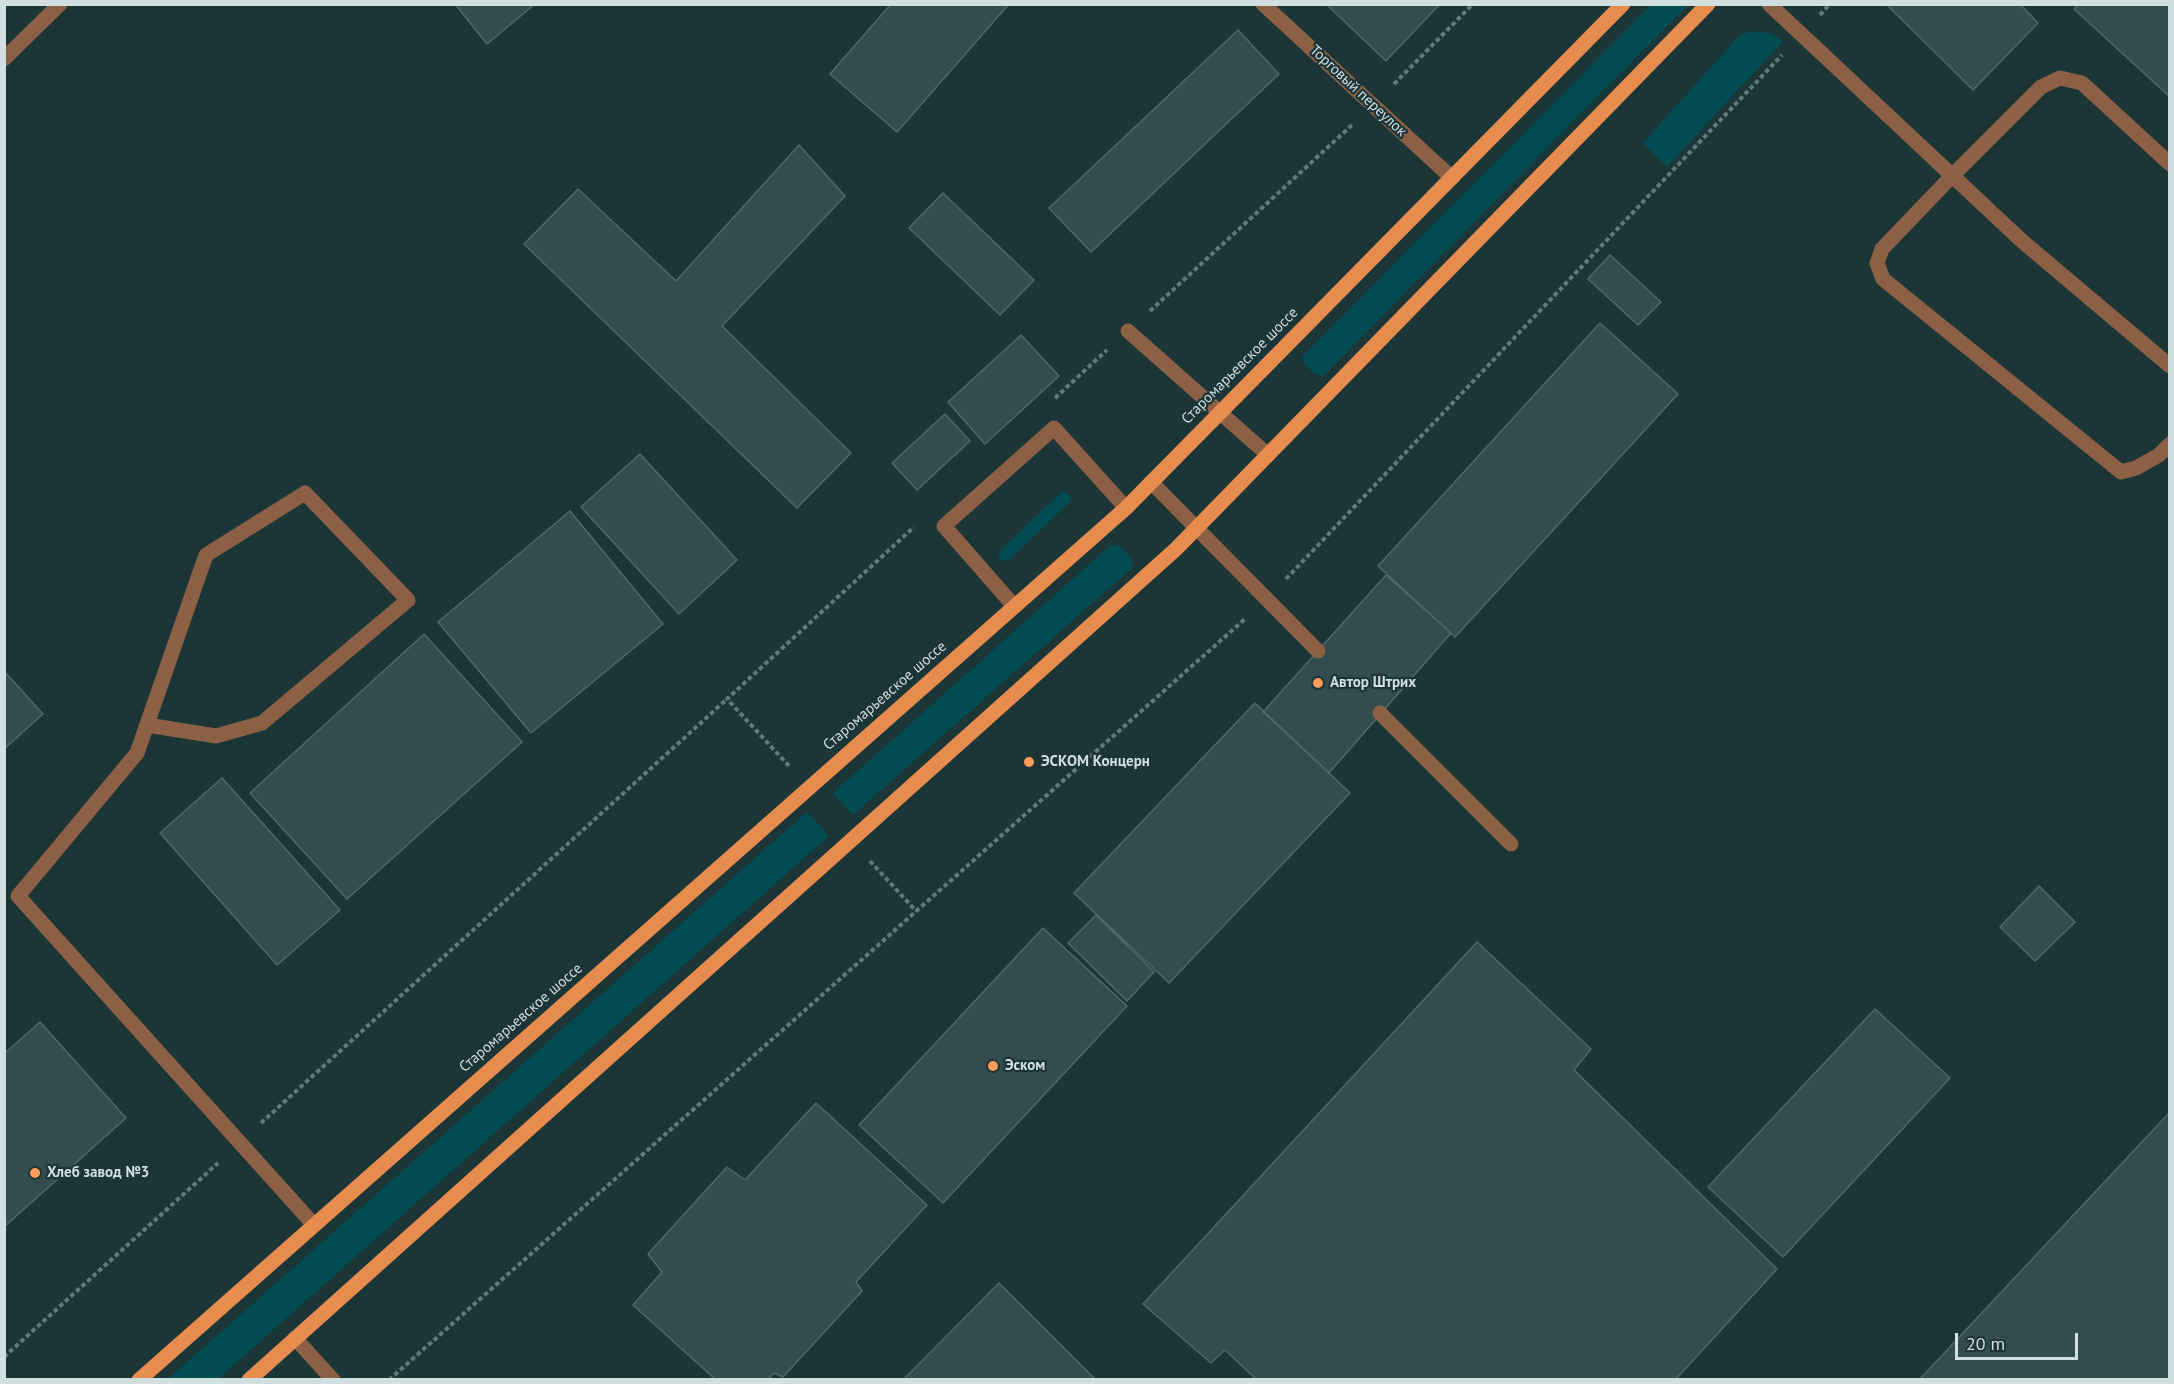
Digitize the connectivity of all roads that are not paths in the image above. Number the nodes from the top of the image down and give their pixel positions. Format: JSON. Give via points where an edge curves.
{"nodes":[{"id":1,"x":60,"y":4,"type":"edge"},
{"id":2,"x":1263,"y":4,"type":"edge"},
{"id":3,"x":1623,"y":4,"type":"edge"},
{"id":4,"x":1708,"y":4,"type":"edge"},
{"id":5,"x":1768,"y":4,"type":"edge"},
{"id":6,"x":4,"y":59,"type":"edge"},
{"id":7,"x":2169,"y":164,"type":"edge"},
{"id":8,"x":1952,"y":176,"type":"junction"},
{"id":9,"x":1452,"y":178,"type":"junction"},
{"id":10,"x":1128,"y":331,"type":"dead end"},
{"id":11,"x":2169,"y":366,"type":"edge"},
{"id":12,"x":1220,"y":413,"type":"junction"},
{"id":13,"x":2169,"y":444,"type":"edge"},
{"id":14,"x":1268,"y":455,"type":"junction"},
{"id":15,"x":1151,"y":482,"type":"junction"},
{"id":16,"x":1126,"y":508,"type":"junction"},
{"id":17,"x":1197,"y":528,"type":"junction"},
{"id":18,"x":1014,"y":606,"type":"junction"},
{"id":19,"x":1318,"y":651,"type":"dead end"},
{"id":20,"x":1380,"y":713,"type":"dead end"},
{"id":21,"x":147,"y":725,"type":"junction"},
{"id":22,"x":1511,"y":844,"type":"dead end"},
{"id":23,"x":314,"y":1224,"type":"junction"},
{"id":24,"x":295,"y":1338,"type":"junction"},
{"id":25,"x":139,"y":1380,"type":"edge"},
{"id":26,"x":249,"y":1380,"type":"edge"},
{"id":27,"x":333,"y":1380,"type":"edge"}],
"edges":[{"from":1,"to":6,"type":"street"},
{"from":2,"to":9,"type":"street","name":"Торговый переулок"},
{"from":3,"to":9,"type":"main road","name":"Старомарьевское шоссе"},
{"from":4,"to":14,"type":"main road"},
{"from":5,"to":8,"type":"street"},
{"from":7,"to":8,"type":"street","via":[[2082,83],[2060,78],[2041,87]]},
{"from":8,"to":11,"type":"street"},
{"from":8,"to":13,"type":"street","via":[[1882,249],[1877,263],[1883,279],[2121,472],[2151,460]]},
{"from":9,"to":12,"type":"main road","name":"Старомарьевское шоссе"},
{"from":10,"to":12,"type":"street"},
{"from":12,"to":14,"type":"street"},
{"from":12,"to":15,"type":"main road","name":"Старомарьевское шоссе"},
{"from":14,"to":17,"type":"main road"},
{"from":15,"to":16,"type":"main road","name":"Старомарьевское шоссе"},
{"from":15,"to":17,"type":"street"},
{"from":16,"to":18,"type":"main road","name":"Старомарьевское шоссе"},
{"from":16,"to":18,"type":"street","via":[[1054,428],[944,526]]},
{"from":17,"to":19,"type":"street"},
{"from":17,"to":24,"type":"main road"},
{"from":18,"to":23,"type":"main road","name":"Старомарьевское шоссе"},
{"from":20,"to":22,"type":"street"},
{"from":21,"to":21,"type":"street","via":[[206,555],[305,493],[408,600],[262,723],[216,736]]},
{"from":21,"to":23,"type":"street","via":[[137,753],[18,896]]},
{"from":23,"to":25,"type":"main road","name":"Старомарьевское шоссе"},
{"from":24,"to":26,"type":"main road"},
{"from":24,"to":27,"type":"street"}]}
